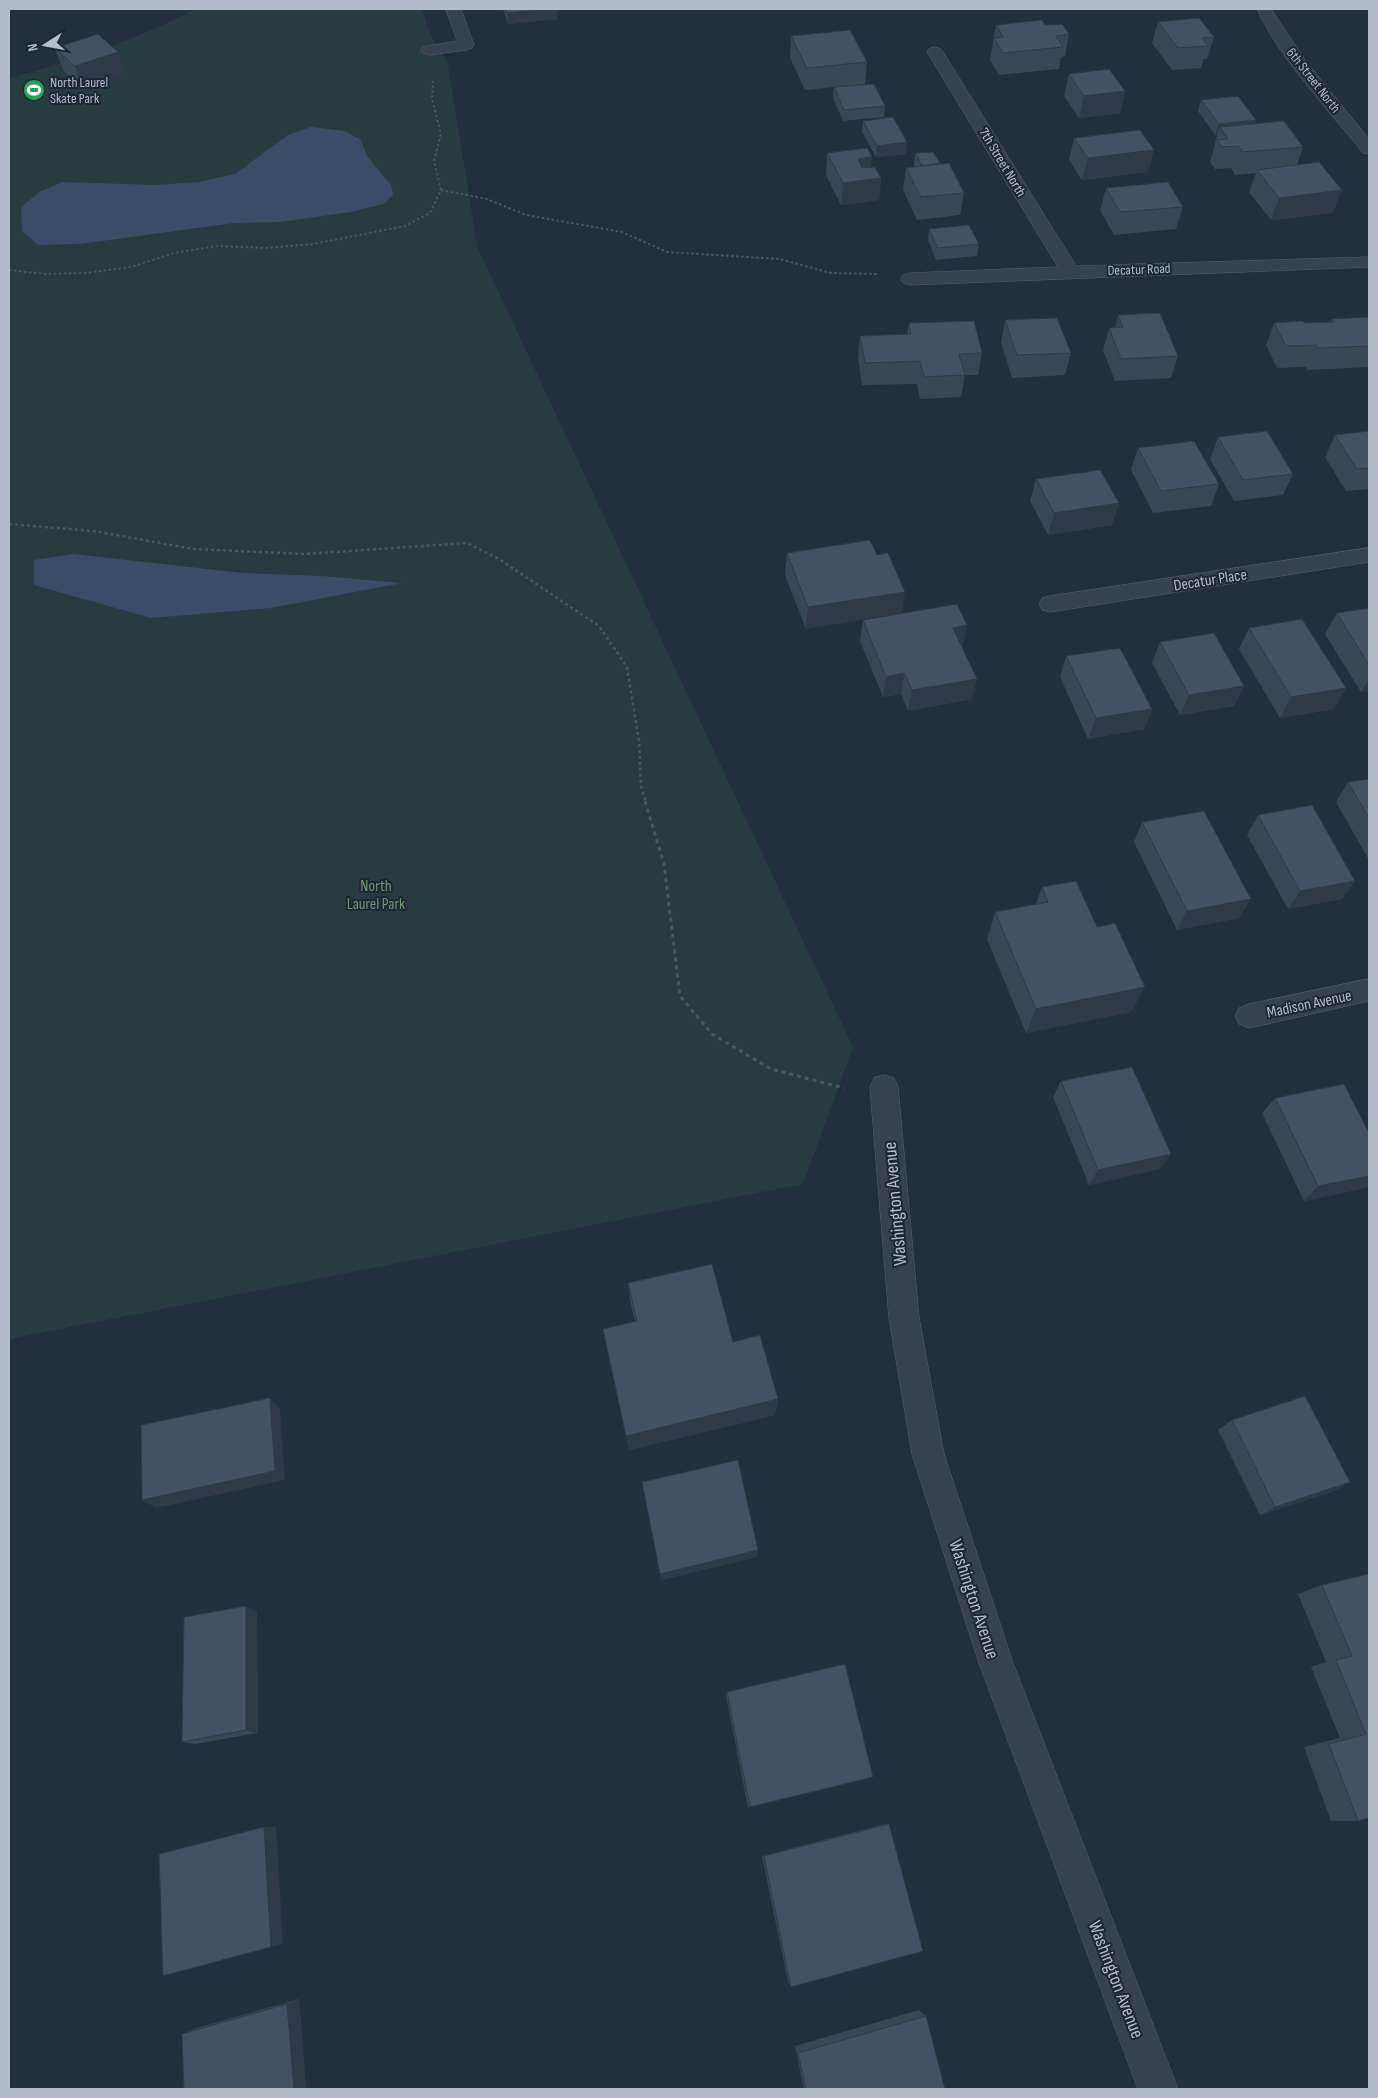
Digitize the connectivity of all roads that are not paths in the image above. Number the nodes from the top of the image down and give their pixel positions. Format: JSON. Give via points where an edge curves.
{"nodes":[{"id":1,"x":454,"y":9,"type":"edge"},
{"id":2,"x":1264,"y":9,"type":"edge"},
{"id":3,"x":429,"y":50,"type":"road end"},
{"id":4,"x":935,"y":52,"type":"dead end"},
{"id":5,"x":1369,"y":149,"type":"edge"},
{"id":6,"x":1369,"y":262,"type":"edge"},
{"id":7,"x":1070,"y":272,"type":"junction"},
{"id":8,"x":910,"y":279,"type":"road end"},
{"id":9,"x":1369,"y":555,"type":"edge"},
{"id":10,"x":1050,"y":604,"type":"dead end"},
{"id":11,"x":1369,"y":990,"type":"edge"},
{"id":12,"x":1249,"y":1016,"type":"dead end"},
{"id":13,"x":884,"y":1087,"type":"road end"},
{"id":14,"x":1158,"y":2089,"type":"edge"}],
"edges":[{"from":1,"to":3,"type":"street","via":[[466,45]]},
{"from":2,"to":5,"type":"street","name":"6th Street North","via":[[1301,66]]},
{"from":4,"to":7,"type":"street","name":"7th Street North"},
{"from":6,"to":7,"type":"street","name":"Decatur Road"},
{"from":7,"to":8,"type":"street","name":"Decatur Road"},
{"from":9,"to":10,"type":"street","name":"Decatur Place"},
{"from":11,"to":12,"type":"street","name":"Madison Avenue"},
{"from":13,"to":14,"type":"street","name":"Washington Avenue","via":[[904,1318],[928,1454],[996,1663]]}]}
